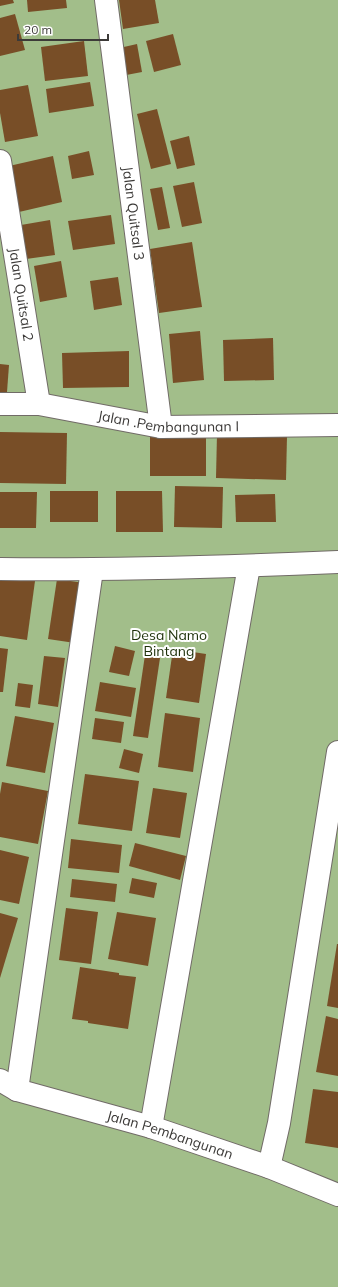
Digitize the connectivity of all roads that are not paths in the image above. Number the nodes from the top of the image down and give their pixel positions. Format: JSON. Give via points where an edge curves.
{"nodes":[{"id":1,"x":106,"y":0,"type":"edge"},
{"id":2,"x":0,"y":161,"type":"edge"},
{"id":3,"x":0,"y":404,"type":"edge"},
{"id":4,"x":39,"y":404,"type":"junction"},
{"id":5,"x":338,"y":425,"type":"edge"},
{"id":6,"x":161,"y":427,"type":"junction"},
{"id":7,"x":338,"y":562,"type":"edge"},
{"id":8,"x":249,"y":566,"type":"junction"},
{"id":9,"x":0,"y":569,"type":"edge"},
{"id":10,"x":92,"y":570,"type":"junction"},
{"id":11,"x":338,"y":752,"type":"edge"},
{"id":12,"x":9,"y":1085,"type":"edge"},
{"id":13,"x":151,"y":1127,"type":"junction"},
{"id":14,"x":268,"y":1167,"type":"junction"},
{"id":15,"x":338,"y":1195,"type":"edge"}],
"edges":[{"from":1,"to":6,"type":"street","name":"Jalan Quitsal 3"},
{"from":2,"to":4,"type":"street","name":"Jalan Quitsal 2"},
{"from":3,"to":4,"type":"street","name":"Jalan .Pembangunan I"},
{"from":4,"to":6,"type":"street","name":"Jalan .Pembangunan I"},
{"from":5,"to":6,"type":"street","name":"Jalan .Pembangunan I"},
{"from":7,"to":8,"type":"street"},
{"from":8,"to":10,"type":"street"},
{"from":8,"to":13,"type":"street"},
{"from":9,"to":10,"type":"street"},
{"from":10,"to":12,"type":"street"},
{"from":11,"to":14,"type":"street","via":[[279,1123]]},
{"from":12,"to":13,"type":"street","name":"Jalan Pembangunan"},
{"from":13,"to":14,"type":"street","name":"Jalan Pembangunan"},
{"from":14,"to":15,"type":"street","name":"Jalan Pembangunan"}]}
